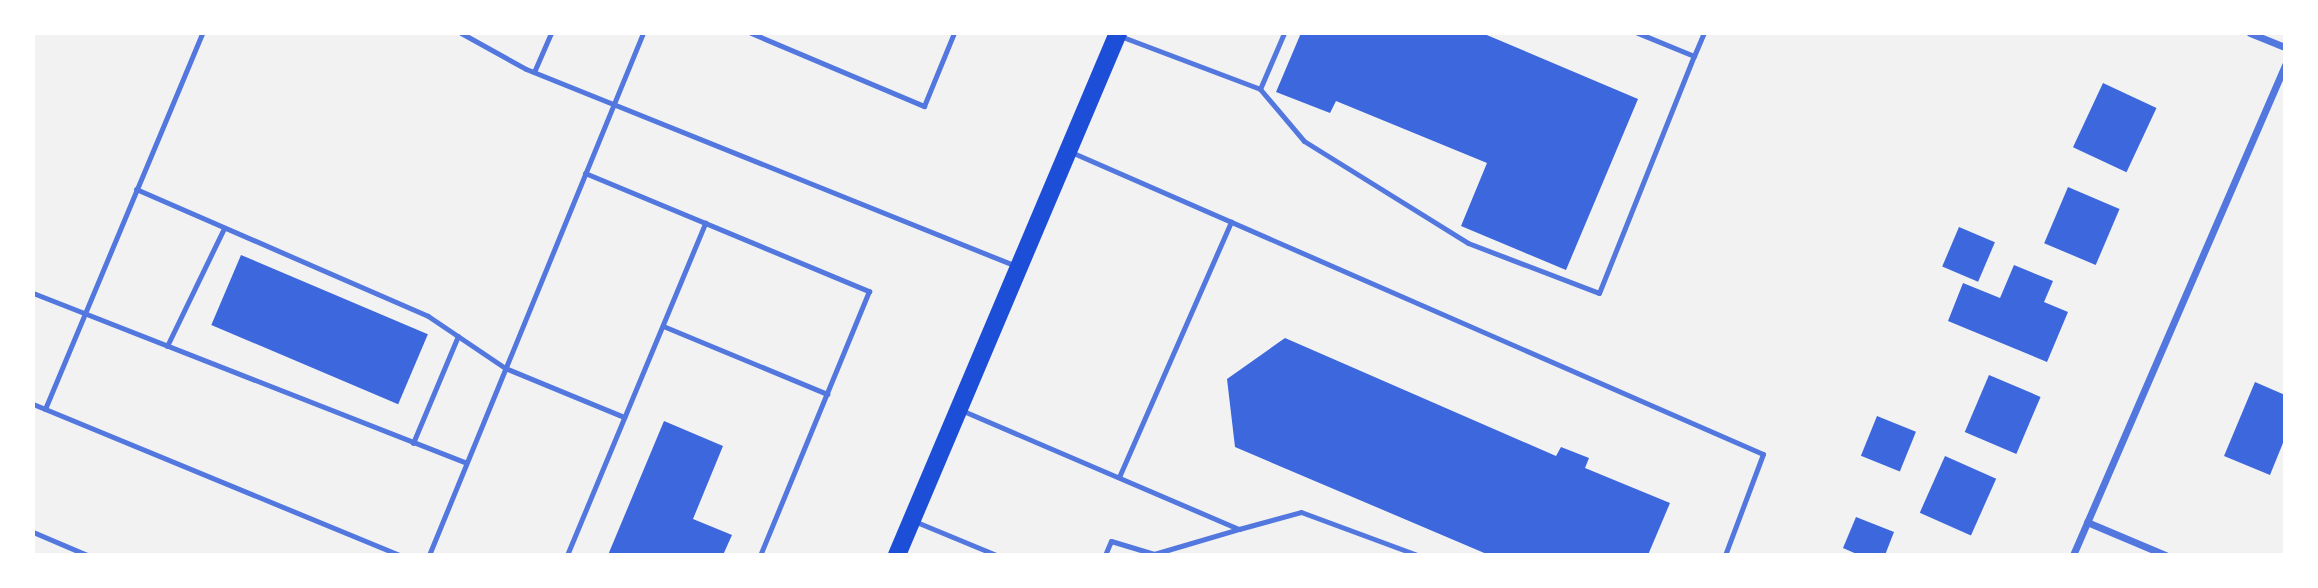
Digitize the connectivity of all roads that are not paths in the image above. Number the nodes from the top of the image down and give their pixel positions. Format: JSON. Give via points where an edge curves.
{"nodes":[{"id":1,"x":202,"y":33,"type":"edge"},
{"id":2,"x":461,"y":33,"type":"edge"},
{"id":3,"x":551,"y":33,"type":"edge"},
{"id":4,"x":643,"y":33,"type":"edge"},
{"id":5,"x":751,"y":33,"type":"edge"},
{"id":6,"x":954,"y":33,"type":"edge"},
{"id":7,"x":1284,"y":33,"type":"edge"},
{"id":8,"x":1638,"y":33,"type":"edge"},
{"id":9,"x":1704,"y":33,"type":"edge"},
{"id":10,"x":2250,"y":33,"type":"edge"},
{"id":11,"x":1118,"y":34,"type":"edge"},
{"id":12,"x":2285,"y":47,"type":"edge"},
{"id":13,"x":1694,"y":56,"type":"junction"},
{"id":14,"x":2285,"y":65,"type":"edge"},
{"id":15,"x":534,"y":72,"type":"junction"},
{"id":16,"x":1260,"y":89,"type":"junction"},
{"id":17,"x":613,"y":104,"type":"junction"},
{"id":18,"x":1069,"y":150,"type":"junction"},
{"id":19,"x":585,"y":173,"type":"junction"},
{"id":20,"x":136,"y":189,"type":"junction"},
{"id":21,"x":1231,"y":222,"type":"junction"},
{"id":22,"x":705,"y":223,"type":"junction"},
{"id":23,"x":224,"y":228,"type":"junction"},
{"id":24,"x":1019,"y":267,"type":"junction"},
{"id":25,"x":33,"y":293,"type":"edge"},
{"id":26,"x":84,"y":314,"type":"junction"},
{"id":27,"x":663,"y":326,"type":"junction"},
{"id":28,"x":458,"y":336,"type":"junction"},
{"id":29,"x":167,"y":346,"type":"junction"},
{"id":30,"x":505,"y":368,"type":"junction"},
{"id":31,"x":827,"y":394,"type":"junction"},
{"id":32,"x":33,"y":404,"type":"edge"},
{"id":33,"x":45,"y":409,"type":"junction"},
{"id":34,"x":958,"y":409,"type":"junction"},
{"id":35,"x":624,"y":417,"type":"junction"},
{"id":36,"x":413,"y":443,"type":"junction"},
{"id":37,"x":467,"y":463,"type":"junction"},
{"id":38,"x":1118,"y":477,"type":"junction"},
{"id":39,"x":911,"y":520,"type":"junction"},
{"id":40,"x":2087,"y":523,"type":"junction"},
{"id":41,"x":1239,"y":528,"type":"junction"},
{"id":42,"x":33,"y":532,"type":"edge"},
{"id":43,"x":87,"y":555,"type":"edge"},
{"id":44,"x":400,"y":555,"type":"edge"},
{"id":45,"x":429,"y":555,"type":"edge"},
{"id":46,"x":567,"y":555,"type":"edge"},
{"id":47,"x":760,"y":555,"type":"edge"},
{"id":48,"x":897,"y":555,"type":"edge"},
{"id":49,"x":996,"y":555,"type":"edge"},
{"id":50,"x":1105,"y":555,"type":"edge"},
{"id":51,"x":1417,"y":555,"type":"edge"},
{"id":52,"x":1725,"y":555,"type":"edge"},
{"id":53,"x":2073,"y":555,"type":"edge"},
{"id":54,"x":2165,"y":555,"type":"edge"}],
"edges":[{"from":1,"to":20,"type":"lane"},
{"from":2,"to":15,"type":"lane"},
{"from":3,"to":15,"type":"lane"},
{"from":4,"to":17,"type":"lane"},
{"from":5,"to":6,"type":"lane","via":[[924,106]]},
{"from":7,"to":16,"type":"lane"},
{"from":8,"to":13,"type":"lane"},
{"from":9,"to":13,"type":"lane"},
{"from":10,"to":12,"type":"street"},
{"from":11,"to":16,"type":"lane"},
{"from":11,"to":18,"type":"main road"},
{"from":13,"to":16,"type":"lane","via":[[1599,293],[1468,243],[1304,141]]},
{"from":14,"to":40,"type":"street"},
{"from":15,"to":17,"type":"lane"},
{"from":17,"to":19,"type":"lane"},
{"from":17,"to":24,"type":"lane"},
{"from":18,"to":21,"type":"lane"},
{"from":18,"to":24,"type":"main road"},
{"from":19,"to":22,"type":"lane"},
{"from":19,"to":30,"type":"lane"},
{"from":20,"to":23,"type":"lane"},
{"from":20,"to":26,"type":"lane"},
{"from":21,"to":38,"type":"lane"},
{"from":21,"to":52,"type":"lane","via":[[1763,454]]},
{"from":22,"to":27,"type":"lane"},
{"from":22,"to":31,"type":"lane","via":[[869,291]]},
{"from":23,"to":28,"type":"lane","via":[[428,316]]},
{"from":23,"to":29,"type":"lane"},
{"from":24,"to":34,"type":"main road"},
{"from":25,"to":26,"type":"lane"},
{"from":26,"to":29,"type":"lane"},
{"from":26,"to":33,"type":"lane"},
{"from":27,"to":31,"type":"lane"},
{"from":27,"to":35,"type":"lane"},
{"from":28,"to":30,"type":"lane"},
{"from":28,"to":36,"type":"lane"},
{"from":29,"to":36,"type":"lane"},
{"from":30,"to":35,"type":"lane"},
{"from":30,"to":37,"type":"lane"},
{"from":31,"to":47,"type":"lane"},
{"from":32,"to":33,"type":"lane"},
{"from":33,"to":44,"type":"lane"},
{"from":34,"to":38,"type":"lane"},
{"from":34,"to":39,"type":"main road"},
{"from":35,"to":46,"type":"lane"},
{"from":36,"to":37,"type":"lane"},
{"from":37,"to":45,"type":"lane"},
{"from":38,"to":41,"type":"lane"},
{"from":39,"to":48,"type":"main road"},
{"from":39,"to":49,"type":"lane"},
{"from":40,"to":53,"type":"street"},
{"from":40,"to":54,"type":"street"},
{"from":41,"to":50,"type":"lane","via":[[1154,554],[1111,541]]},
{"from":41,"to":51,"type":"lane","via":[[1301,512]]},
{"from":42,"to":43,"type":"lane"}]}
